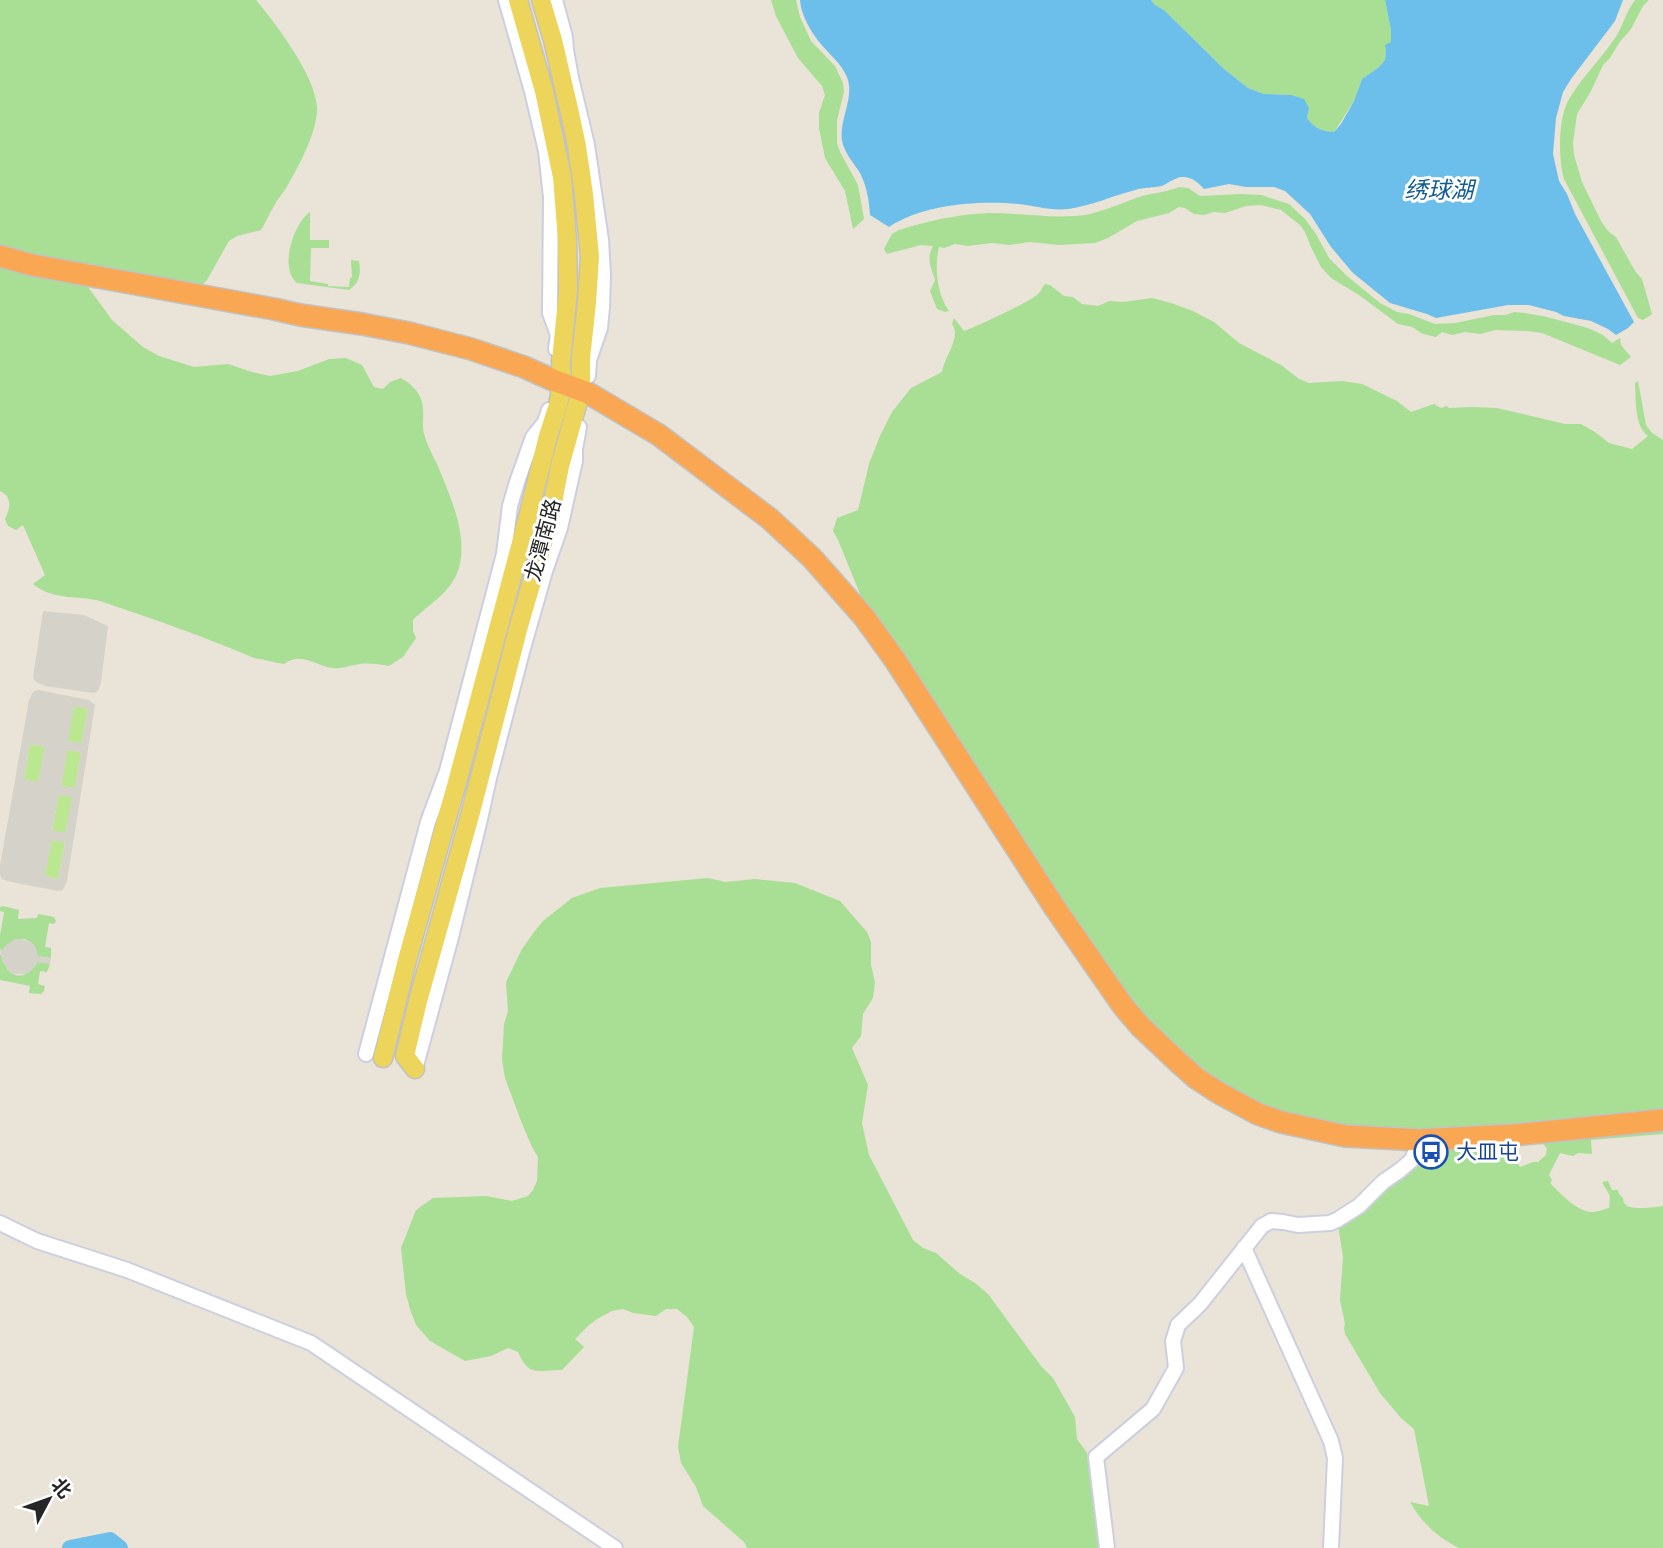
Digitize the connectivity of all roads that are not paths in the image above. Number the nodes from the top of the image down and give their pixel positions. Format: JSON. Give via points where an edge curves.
{"nodes":[{"id":1,"x":506,"y":0,"type":"edge"},
{"id":2,"x":518,"y":0,"type":"edge"},
{"id":3,"x":541,"y":0,"type":"edge"},
{"id":4,"x":555,"y":0,"type":"edge"},
{"id":5,"x":0,"y":256,"type":"edge"},
{"id":6,"x":603,"y":257,"type":"junction"},
{"id":7,"x":589,"y":274,"type":"junction"},
{"id":8,"x":567,"y":302,"type":"junction"},
{"id":9,"x":587,"y":303,"type":"junction"},
{"id":10,"x":571,"y":387,"type":"junction"},
{"id":11,"x":541,"y":462,"type":"junction"},
{"id":12,"x":560,"y":466,"type":"junction"},
{"id":13,"x":454,"y":769,"type":"junction"},
{"id":14,"x":375,"y":1056,"type":"dead end"},
{"id":15,"x":415,"y":1069,"type":"joint"},
{"id":16,"x":1663,"y":1119,"type":"edge"},
{"id":17,"x":1420,"y":1140,"type":"junction"},
{"id":18,"x":0,"y":1223,"type":"edge"},
{"id":19,"x":1244,"y":1248,"type":"junction"},
{"id":20,"x":615,"y":1548,"type":"edge"},
{"id":21,"x":1107,"y":1548,"type":"edge"},
{"id":22,"x":1331,"y":1548,"type":"edge"}],
"edges":[{"from":1,"to":10,"type":"street","via":[[540,124],[549,177],[550,313]]},
{"from":2,"to":8,"type":"main road","name":"龙潭南路","via":[[562,177]]},
{"from":3,"to":7,"type":"main road","name":"龙潭南路","via":[[577,146]]},
{"from":4,"to":6,"type":"street","via":[[587,145]]},
{"from":5,"to":10,"type":"highway","via":[[409,333],[471,349]]},
{"from":6,"to":7,"type":"main road"},
{"from":6,"to":10,"type":"street","via":[[600,328],[589,360]]},
{"from":7,"to":9,"type":"main road","name":"龙潭南路"},
{"from":8,"to":9,"type":"main road"},
{"from":8,"to":10,"type":"main road","name":"龙潭南路","via":[[561,361]]},
{"from":9,"to":10,"type":"main road","name":"龙潭南路","via":[[581,358]]},
{"from":10,"to":11,"type":"main road","name":"龙潭南路","via":[[558,405]]},
{"from":10,"to":12,"type":"main road","name":"龙潭南路"},
{"from":10,"to":13,"type":"street","via":[[552,402],[533,437],[513,495],[504,554]]},
{"from":10,"to":15,"type":"street","via":[[578,430],[560,528],[523,648]]},
{"from":10,"to":17,"type":"highway","via":[[659,435],[747,500],[811,558],[895,660],[1102,978],[1140,1026],[1196,1078],[1281,1122],[1345,1136]]},
{"from":11,"to":12,"type":"main road"},
{"from":11,"to":13,"type":"main road","name":"龙潭南路"},
{"from":12,"to":15,"type":"main road","name":"龙潭南路","via":[[549,523],[418,1001],[405,1056]]},
{"from":13,"to":14,"type":"main road","name":"龙潭南路","via":[[415,931]]},
{"from":16,"to":17,"type":"highway"},
{"from":17,"to":19,"type":"street","via":[[1412,1160],[1344,1217],[1298,1226],[1271,1221]]},
{"from":18,"to":20,"type":"street","via":[[311,1343]]},
{"from":19,"to":21,"type":"street","via":[[1178,1325],[1173,1341],[1176,1368],[1153,1409],[1096,1457]]},
{"from":19,"to":22,"type":"street","via":[[1331,1440],[1335,1467]]}]}
